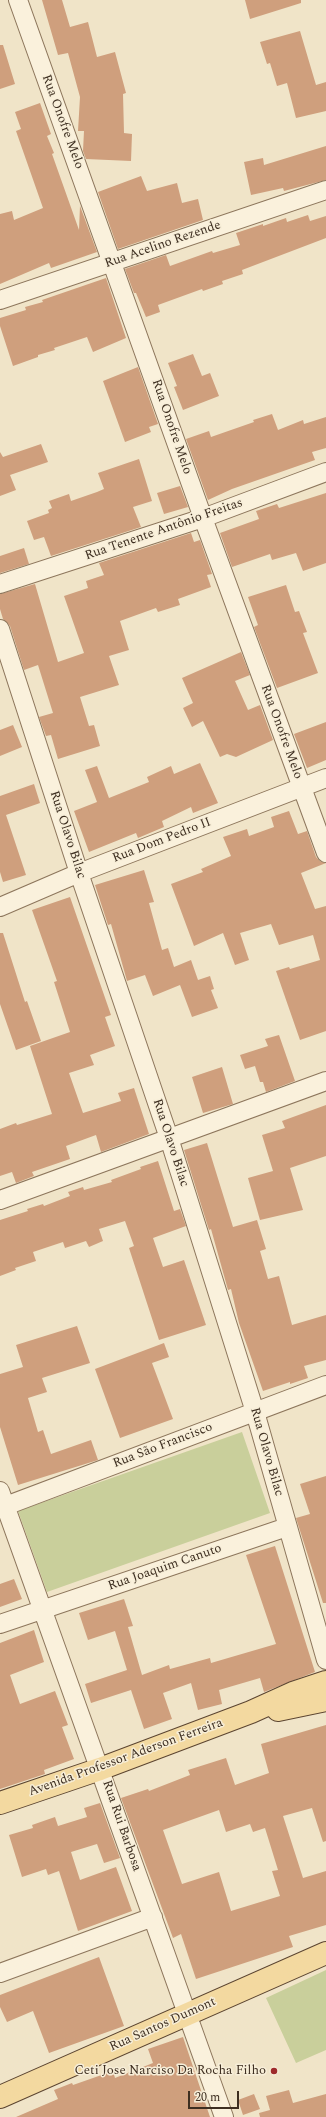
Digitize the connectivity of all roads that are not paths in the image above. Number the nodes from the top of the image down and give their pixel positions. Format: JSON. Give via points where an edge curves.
{"nodes":[{"id":1,"x":18,"y":0,"type":"edge"},
{"id":2,"x":326,"y":190,"type":"edge"},
{"id":3,"x":113,"y":262,"type":"junction"},
{"id":4,"x":0,"y":300,"type":"edge"},
{"id":5,"x":326,"y":472,"type":"edge"},
{"id":6,"x":203,"y":518,"type":"junction"},
{"id":7,"x":0,"y":584,"type":"edge"},
{"id":8,"x":0,"y":629,"type":"edge"},
{"id":9,"x":326,"y":778,"type":"edge"},
{"id":10,"x":302,"y":786,"type":"junction"},
{"id":11,"x":326,"y":853,"type":"edge"},
{"id":12,"x":79,"y":873,"type":"junction"},
{"id":13,"x":0,"y":907,"type":"edge"},
{"id":14,"x":326,"y":1081,"type":"edge"},
{"id":15,"x":169,"y":1138,"type":"junction"},
{"id":16,"x":0,"y":1200,"type":"edge"},
{"id":17,"x":326,"y":1385,"type":"edge"},
{"id":18,"x":255,"y":1412,"type":"junction"},
{"id":19,"x":2,"y":1502,"type":"edge"},
{"id":20,"x":287,"y":1527,"type":"junction"},
{"id":21,"x":43,"y":1610,"type":"junction"},
{"id":22,"x":0,"y":1624,"type":"edge"},
{"id":23,"x":326,"y":1660,"type":"edge"},
{"id":24,"x":326,"y":1682,"type":"edge"},
{"id":25,"x":326,"y":1700,"type":"edge"},
{"id":26,"x":251,"y":1712,"type":"junction"},
{"id":27,"x":100,"y":1769,"type":"junction"},
{"id":28,"x":0,"y":1803,"type":"edge"},
{"id":29,"x":153,"y":1917,"type":"junction"},
{"id":30,"x":326,"y":1953,"type":"edge"},
{"id":31,"x":0,"y":1974,"type":"edge"},
{"id":32,"x":187,"y":2014,"type":"junction"},
{"id":33,"x":0,"y":2097,"type":"edge"},
{"id":34,"x":224,"y":2117,"type":"edge"}],
"edges":[{"from":1,"to":3,"type":"street","name":"Rua Onofre Melo"},
{"from":2,"to":3,"type":"street","name":"Rua Acelino Rezende"},
{"from":3,"to":4,"type":"street","name":"Rua Acelino Rezende"},
{"from":3,"to":6,"type":"street","name":"Rua Onofre Melo"},
{"from":5,"to":6,"type":"street","name":"Rua Tenente Antônio Freitas"},
{"from":6,"to":7,"type":"street","name":"Rua Tenente Antônio Freitas"},
{"from":6,"to":10,"type":"street","name":"Rua Onofre Melo"},
{"from":8,"to":12,"type":"street","name":"Rua Olavo Bilac"},
{"from":9,"to":10,"type":"street","name":"Rua Dom Pedro II"},
{"from":10,"to":11,"type":"street","name":"Rua Onofre Melo"},
{"from":10,"to":12,"type":"street","name":"Rua Dom Pedro II"},
{"from":12,"to":13,"type":"street","name":"Rua Dom Pedro II"},
{"from":12,"to":15,"type":"street","name":"Rua Olavo Bilac"},
{"from":14,"to":15,"type":"street"},
{"from":15,"to":16,"type":"street"},
{"from":15,"to":18,"type":"street","name":"Rua Olavo Bilac"},
{"from":17,"to":18,"type":"street","name":"Rua São Francisco"},
{"from":18,"to":19,"type":"street","name":"Rua São Francisco"},
{"from":18,"to":20,"type":"street","name":"Rua Olavo Bilac"},
{"from":19,"to":21,"type":"street","name":"Rua Rui Barbosa"},
{"from":20,"to":21,"type":"street","name":"Rua Joaquim Canuto"},
{"from":20,"to":23,"type":"street","name":"Rua Olavo Bilac"},
{"from":21,"to":22,"type":"street","name":"Rua Joaquim Canuto"},
{"from":21,"to":27,"type":"street","name":"Rua Rui Barbosa"},
{"from":24,"to":26,"type":"main road","via":[[280,1698]]},
{"from":25,"to":26,"type":"main road","via":[[283,1710]]},
{"from":26,"to":27,"type":"main road","name":"Avenida Professor Aderson Ferreira"},
{"from":27,"to":28,"type":"main road","name":"Avenida Professor Aderson Ferreira"},
{"from":27,"to":29,"type":"street","name":"Rua Rui Barbosa"},
{"from":29,"to":31,"type":"street"},
{"from":29,"to":32,"type":"street","name":"Rua Rui Barbosa"},
{"from":30,"to":32,"type":"main road","name":"Rua Santos Dumont"},
{"from":32,"to":33,"type":"main road","name":"Rua Santos Dumont"},
{"from":32,"to":34,"type":"street","name":"Rua Rui Barbosa"}]}
